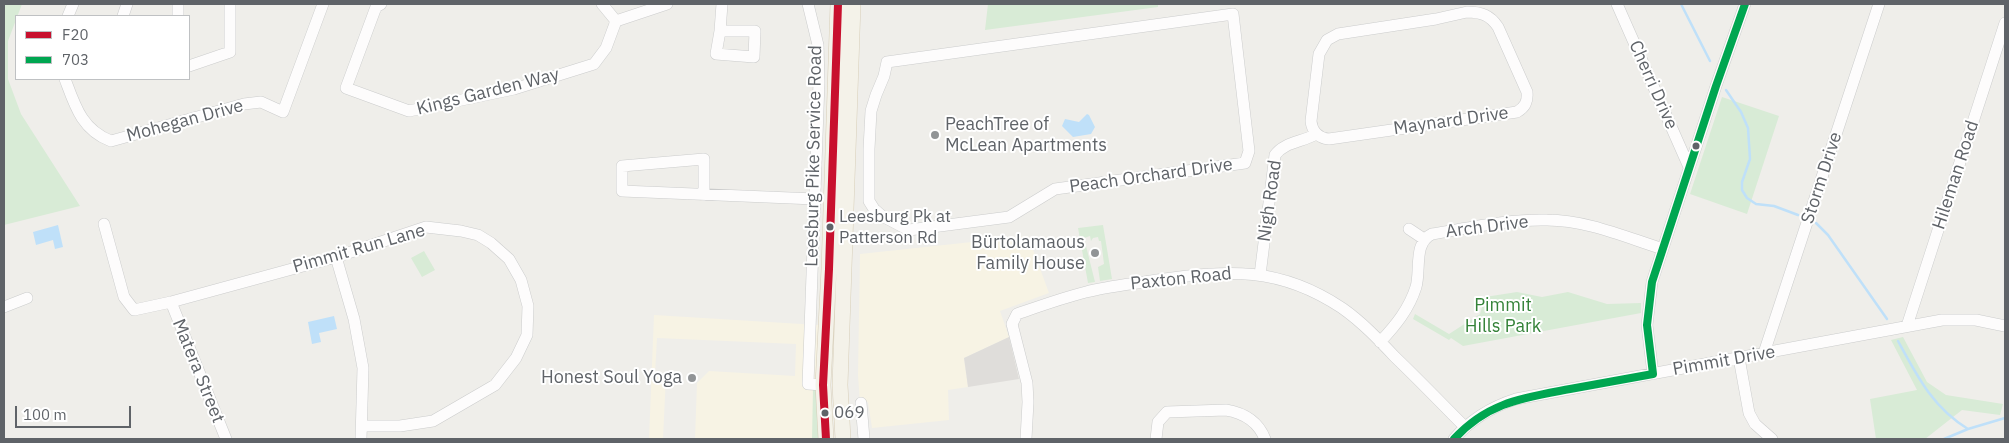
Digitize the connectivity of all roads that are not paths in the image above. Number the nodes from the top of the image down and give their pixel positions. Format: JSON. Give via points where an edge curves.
{"nodes":[{"id":1,"x":230,"y":4,"type":"edge"},
{"id":2,"x":323,"y":4,"type":"edge"},
{"id":3,"x":381,"y":4,"type":"edge"},
{"id":4,"x":602,"y":4,"type":"edge"},
{"id":5,"x":667,"y":4,"type":"edge"},
{"id":6,"x":722,"y":4,"type":"edge"},
{"id":7,"x":808,"y":4,"type":"edge"},
{"id":8,"x":838,"y":4,"type":"edge"},
{"id":9,"x":853,"y":4,"type":"edge"},
{"id":10,"x":1617,"y":4,"type":"edge"},
{"id":11,"x":1746,"y":4,"type":"edge"},
{"id":12,"x":1879,"y":4,"type":"edge"},
{"id":13,"x":654,"y":5,"type":"edge"},
{"id":14,"x":1467,"y":8,"type":"edge"},
{"id":15,"x":616,"y":22,"type":"junction"},
{"id":16,"x":2005,"y":23,"type":"edge"},
{"id":17,"x":720,"y":31,"type":"dead end"},
{"id":18,"x":190,"y":66,"type":"edge"},
{"id":19,"x":66,"y":80,"type":"edge"},
{"id":20,"x":1316,"y":134,"type":"junction"},
{"id":21,"x":849,"y":148,"type":"junction"},
{"id":22,"x":869,"y":149,"type":"junction"},
{"id":23,"x":1689,"y":166,"type":"junction"},
{"id":24,"x":704,"y":195,"type":"junction"},
{"id":25,"x":815,"y":198,"type":"junction"},
{"id":26,"x":104,"y":224,"type":"dead end"},
{"id":27,"x":1409,"y":229,"type":"dead end"},
{"id":28,"x":1424,"y":239,"type":"junction"},
{"id":29,"x":1663,"y":249,"type":"junction"},
{"id":30,"x":336,"y":257,"type":"junction"},
{"id":31,"x":1260,"y":275,"type":"junction"},
{"id":32,"x":27,"y":298,"type":"dead end"},
{"id":33,"x":171,"y":302,"type":"junction"},
{"id":34,"x":4,"y":307,"type":"edge"},
{"id":35,"x":1907,"y":326,"type":"junction"},
{"id":36,"x":2005,"y":326,"type":"edge"},
{"id":37,"x":1380,"y":342,"type":"junction"},
{"id":38,"x":1764,"y":353,"type":"junction"},
{"id":39,"x":1739,"y":358,"type":"junction"},
{"id":40,"x":1653,"y":374,"type":"junction"},
{"id":41,"x":823,"y":385,"type":"junction"},
{"id":42,"x":861,"y":403,"type":"dead end"},
{"id":43,"x":362,"y":426,"type":"junction"},
{"id":44,"x":1465,"y":427,"type":"junction"},
{"id":45,"x":226,"y":439,"type":"edge"},
{"id":46,"x":362,"y":439,"type":"edge"},
{"id":47,"x":826,"y":439,"type":"edge"},
{"id":48,"x":843,"y":439,"type":"edge"},
{"id":49,"x":864,"y":439,"type":"edge"},
{"id":50,"x":1026,"y":439,"type":"edge"},
{"id":51,"x":1156,"y":439,"type":"edge"},
{"id":52,"x":1265,"y":439,"type":"edge"},
{"id":53,"x":1454,"y":439,"type":"edge"},
{"id":54,"x":1772,"y":439,"type":"edge"}],
"edges":[{"from":1,"to":18,"type":"street","via":[[230,52]]},
{"from":2,"to":19,"type":"street","name":"Mohegan Drive","via":[[283,112],[261,102],[244,104],[111,141],[98,136],[87,126],[74,104]]},
{"from":3,"to":15,"type":"street","name":"Kings Garden Way","via":[[376,7],[346,88],[409,111],[514,89],[594,64],[606,48]]},
{"from":4,"to":15,"type":"street"},
{"from":5,"to":13,"type":"street"},
{"from":6,"to":17,"type":"street"},
{"from":7,"to":25,"type":"street","name":"Leesburg Pike Service Road","via":[[818,45]]},
{"from":8,"to":41,"type":"main road"},
{"from":9,"to":21,"type":"main road"},
{"from":10,"to":23,"type":"street","name":"Cherri Drive"},
{"from":11,"to":23,"type":"street"},
{"from":12,"to":38,"type":"street","name":"Storm Drive"},
{"from":13,"to":15,"type":"street"},
{"from":14,"to":20,"type":"street","via":[[1436,19],[1338,34],[1327,40],[1318,54],[1311,121]]},
{"from":14,"to":20,"type":"street","name":"Maynard Drive","via":[[1482,13],[1498,27],[1527,92],[1523,108],[1517,112],[1329,139]]},
{"from":16,"to":35,"type":"street","name":"Hileman Road"},
{"from":20,"to":31,"type":"street","name":"Nigh Road","via":[[1285,146],[1275,155]]},
{"from":21,"to":22,"type":"street"},
{"from":21,"to":48,"type":"main road","via":[[840,385]]},
{"from":22,"to":22,"type":"street","name":"Peach Orchard Drive","via":[[869,201],[882,216],[910,230],[1009,217],[1055,189],[1245,163],[1249,151],[1233,14],[887,62],[872,111]]},
{"from":23,"to":29,"type":"street"},
{"from":24,"to":24,"type":"street","via":[[704,159],[622,166],[622,191]]},
{"from":24,"to":25,"type":"street"},
{"from":25,"to":41,"type":"street","name":"Leesburg Pike Service Road","via":[[808,384]]},
{"from":26,"to":33,"type":"street","name":"Pimmit Run Lane","via":[[124,297],[134,310]]},
{"from":27,"to":28,"type":"street"},
{"from":28,"to":29,"type":"street","name":"Arch Drive","via":[[1432,234],[1547,220],[1589,226]]},
{"from":28,"to":37,"type":"street","name":"Arch Drive","via":[[1420,245],[1419,271],[1412,298],[1398,322]]},
{"from":29,"to":40,"type":"street","via":[[1652,282],[1648,315]]},
{"from":30,"to":33,"type":"street","name":"Pimmit Run Lane"},
{"from":30,"to":43,"type":"street","via":[[354,319],[363,368]]},
{"from":30,"to":43,"type":"street","name":"Pimmit Run Lane","via":[[426,226],[461,231],[491,243],[509,259],[521,280],[528,306],[527,335],[516,358],[495,385],[433,421],[400,426]]},
{"from":31,"to":37,"type":"street","name":"Paxton Road","via":[[1294,283],[1325,297],[1360,322]]},
{"from":31,"to":50,"type":"street","name":"Paxton Road","via":[[1204,274],[1107,288],[1071,296],[1015,316],[1012,324],[1027,383]]},
{"from":32,"to":34,"type":"street"},
{"from":33,"to":45,"type":"street","name":"Matera Street"},
{"from":35,"to":36,"type":"street","name":"Pimmit Drive","via":[[1960,319]]},
{"from":35,"to":38,"type":"street","name":"Pimmit Drive"},
{"from":37,"to":44,"type":"street","name":"Paxton Road"},
{"from":38,"to":39,"type":"street","name":"Pimmit Drive"},
{"from":39,"to":40,"type":"street","name":"Pimmit Drive"},
{"from":39,"to":54,"type":"street","via":[[1749,413],[1755,424]]},
{"from":40,"to":44,"type":"street","name":"Pimmit Drive","via":[[1516,399],[1488,410]]},
{"from":41,"to":47,"type":"main road"},
{"from":42,"to":49,"type":"street"},
{"from":43,"to":46,"type":"street"},
{"from":44,"to":53,"type":"street","name":"Pimmit Drive"},
{"from":51,"to":52,"type":"street","via":[[1152,420],[1171,411],[1236,412],[1255,423]]}]}
